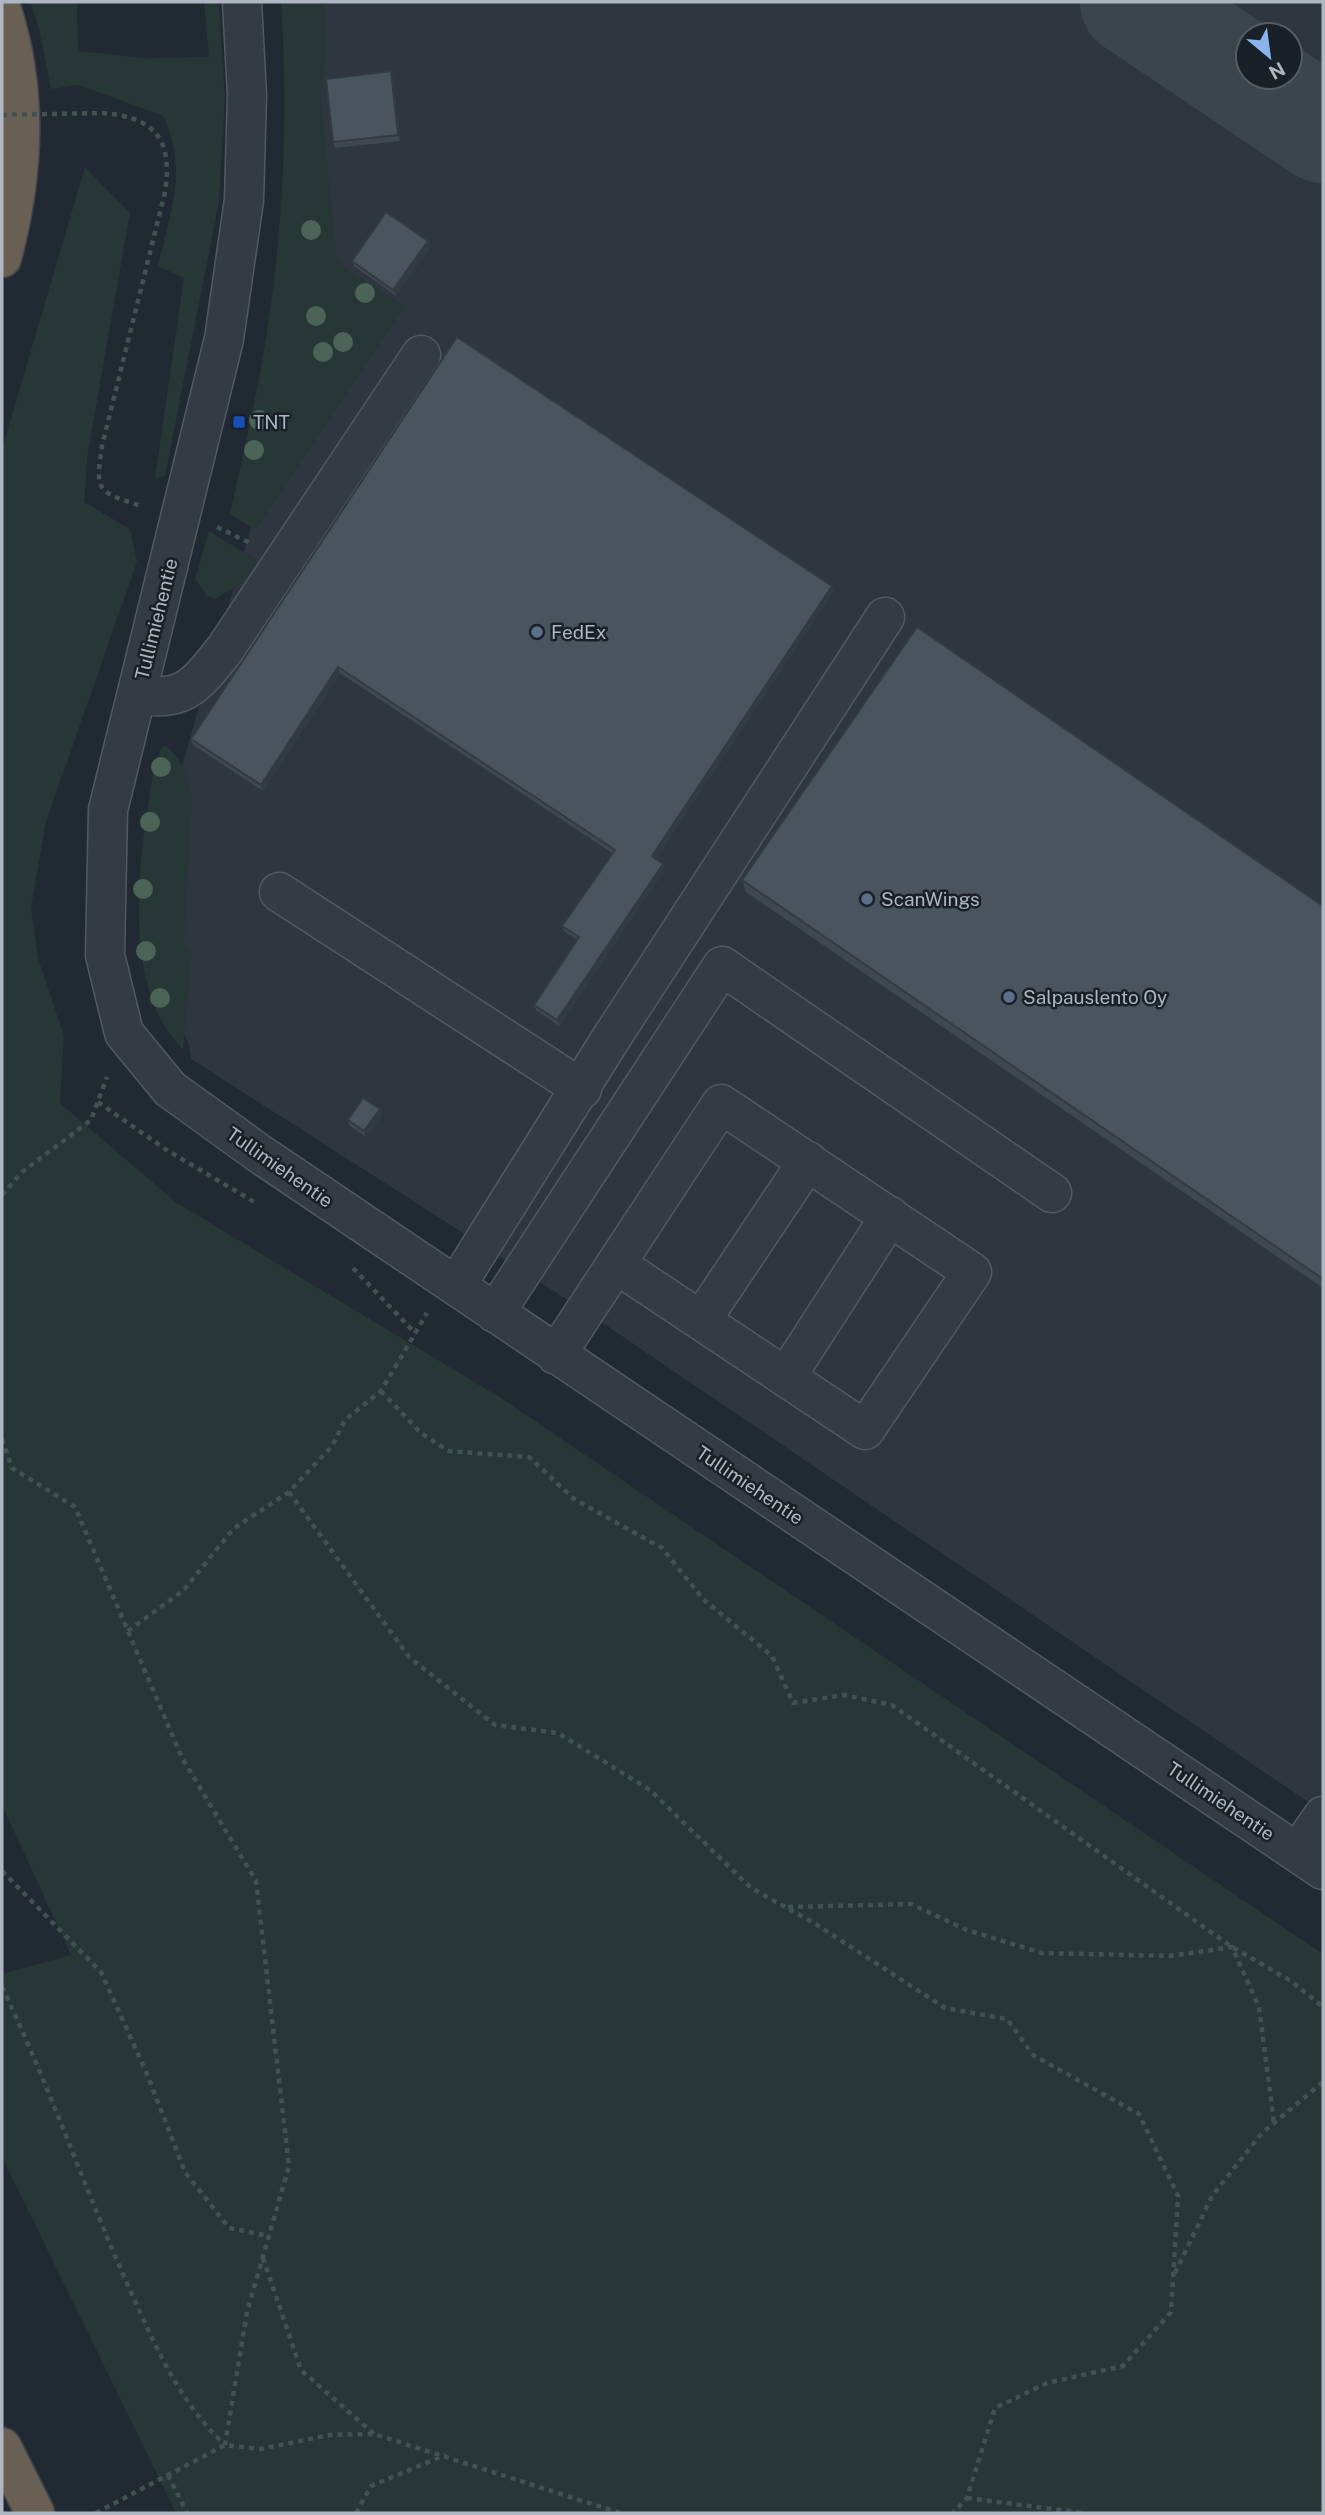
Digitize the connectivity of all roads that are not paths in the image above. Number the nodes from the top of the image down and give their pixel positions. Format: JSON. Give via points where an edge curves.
{"nodes":[{"id":1,"x":242,"y":2,"type":"edge"},
{"id":2,"x":2,"y":10,"type":"edge"},
{"id":3,"x":2,"y":258,"type":"edge"},
{"id":4,"x":421,"y":355,"type":"dead end"},
{"id":5,"x":885,"y":617,"type":"dead end"},
{"id":6,"x":136,"y":694,"type":"junction"},
{"id":7,"x":279,"y":892,"type":"dead end"},
{"id":8,"x":582,"y":1089,"type":"junction"},
{"id":9,"x":808,"y":1161,"type":"junction"},
{"id":10,"x":1052,"y":1193,"type":"dead end"},
{"id":11,"x":890,"y":1216,"type":"junction"},
{"id":12,"x":616,"y":1264,"type":"junction"},
{"id":13,"x":456,"y":1286,"type":"junction"},
{"id":14,"x":495,"y":1313,"type":"junction"},
{"id":15,"x":702,"y":1319,"type":"junction"},
{"id":16,"x":556,"y":1355,"type":"junction"},
{"id":17,"x":786,"y":1377,"type":"junction"},
{"id":18,"x":1323,"y":1816,"type":"edge"},
{"id":19,"x":1310,"y":1861,"type":"edge"},
{"id":20,"x":2,"y":2446,"type":"edge"},
{"id":21,"x":35,"y":2513,"type":"edge"}],
"edges":[{"from":1,"to":6,"type":"street","name":"Tullimiehentie","via":[[247,95],[244,200],[223,339]]},
{"from":2,"to":3,"type":"highway","via":[[15,50],[21,96],[20,150]]},
{"from":4,"to":6,"type":"street","via":[[202,678],[172,697]]},
{"from":5,"to":8,"type":"street"},
{"from":6,"to":13,"type":"street","name":"Tullimiehentie","via":[[108,810],[105,955],[124,1033],[170,1089]]},
{"from":7,"to":8,"type":"street"},
{"from":8,"to":13,"type":"street"},
{"from":9,"to":11,"type":"street"},
{"from":9,"to":12,"type":"street","via":[[721,1104]]},
{"from":9,"to":15,"type":"street"},
{"from":10,"to":14,"type":"street","via":[[722,967]]},
{"from":11,"to":17,"type":"street"},
{"from":11,"to":17,"type":"street","via":[[972,1272],[865,1430]]},
{"from":12,"to":15,"type":"street"},
{"from":12,"to":16,"type":"street"},
{"from":13,"to":14,"type":"street","name":"Tullimiehentie"},
{"from":14,"to":16,"type":"street","name":"Tullimiehentie"},
{"from":15,"to":17,"type":"street"},
{"from":16,"to":19,"type":"street","name":"Tullimiehentie"},
{"from":18,"to":19,"type":"street"},
{"from":20,"to":21,"type":"highway"}]}
